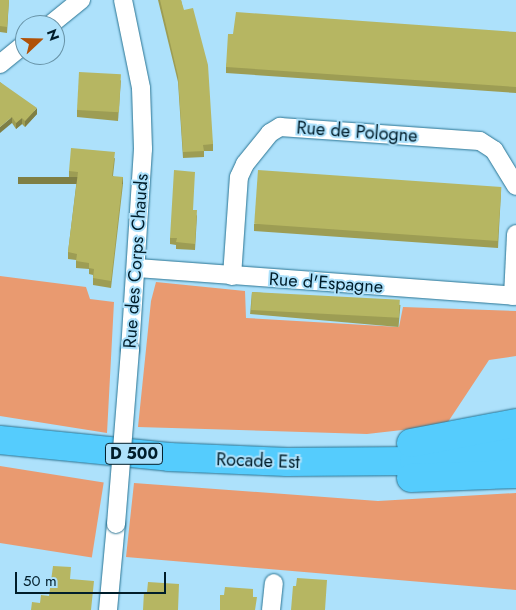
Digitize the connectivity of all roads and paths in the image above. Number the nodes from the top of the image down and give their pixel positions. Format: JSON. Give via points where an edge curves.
{"nodes":[{"id":1,"x":81,"y":0,"type":"edge"},
{"id":2,"x":124,"y":0,"type":"edge"},
{"id":3,"x":62,"y":15,"type":"edge"},
{"id":4,"x":15,"y":52,"type":"edge"},
{"id":5,"x":0,"y":64,"type":"edge"},
{"id":6,"x":516,"y":186,"type":"edge"},
{"id":7,"x":516,"y":234,"type":"edge"},
{"id":8,"x":136,"y":268,"type":"junction"},
{"id":9,"x":232,"y":276,"type":"junction"},
{"id":10,"x":514,"y":296,"type":"edge"},
{"id":11,"x":516,"y":423,"type":"edge"},
{"id":12,"x":0,"y":440,"type":"edge"},
{"id":13,"x":516,"y":450,"type":"edge"},
{"id":14,"x":268,"y":462,"type":"junction"},
{"id":15,"x":516,"y":474,"type":"edge"},
{"id":16,"x":274,"y":583,"type":"dead end"},
{"id":17,"x":108,"y":610,"type":"edge"},
{"id":18,"x":272,"y":610,"type":"edge"}],
"edges":[{"from":1,"to":3,"type":"street"},
{"from":2,"to":8,"type":"street","name":"Rue des Corps Chauds","via":[[141,88],[143,176]]},
{"from":4,"to":5,"type":"street"},
{"from":6,"to":9,"type":"street","name":"Rue de Pologne","via":[[494,150],[480,141],[280,127],[270,133],[244,164],[238,177]]},
{"from":7,"to":10,"type":"street"},
{"from":8,"to":9,"type":"street","name":"Rue d'Espagne"},
{"from":8,"to":17,"type":"street","name":"Rue des Corps Chauds","bridge":true},
{"from":9,"to":10,"type":"street","name":"Rue d'Espagne"},
{"from":11,"to":14,"type":"highway","via":[[454,437],[334,450]]},
{"from":12,"to":14,"type":"highway","name":"Rocade Est","number":"D 500","via":[[160,456]]},
{"from":13,"to":14,"type":"highway","name":"Rocade Est","number":"D 500","via":[[414,461]]},
{"from":14,"to":15,"type":"highway","via":[[344,475],[380,477]]},
{"from":16,"to":18,"type":"street"}]}
